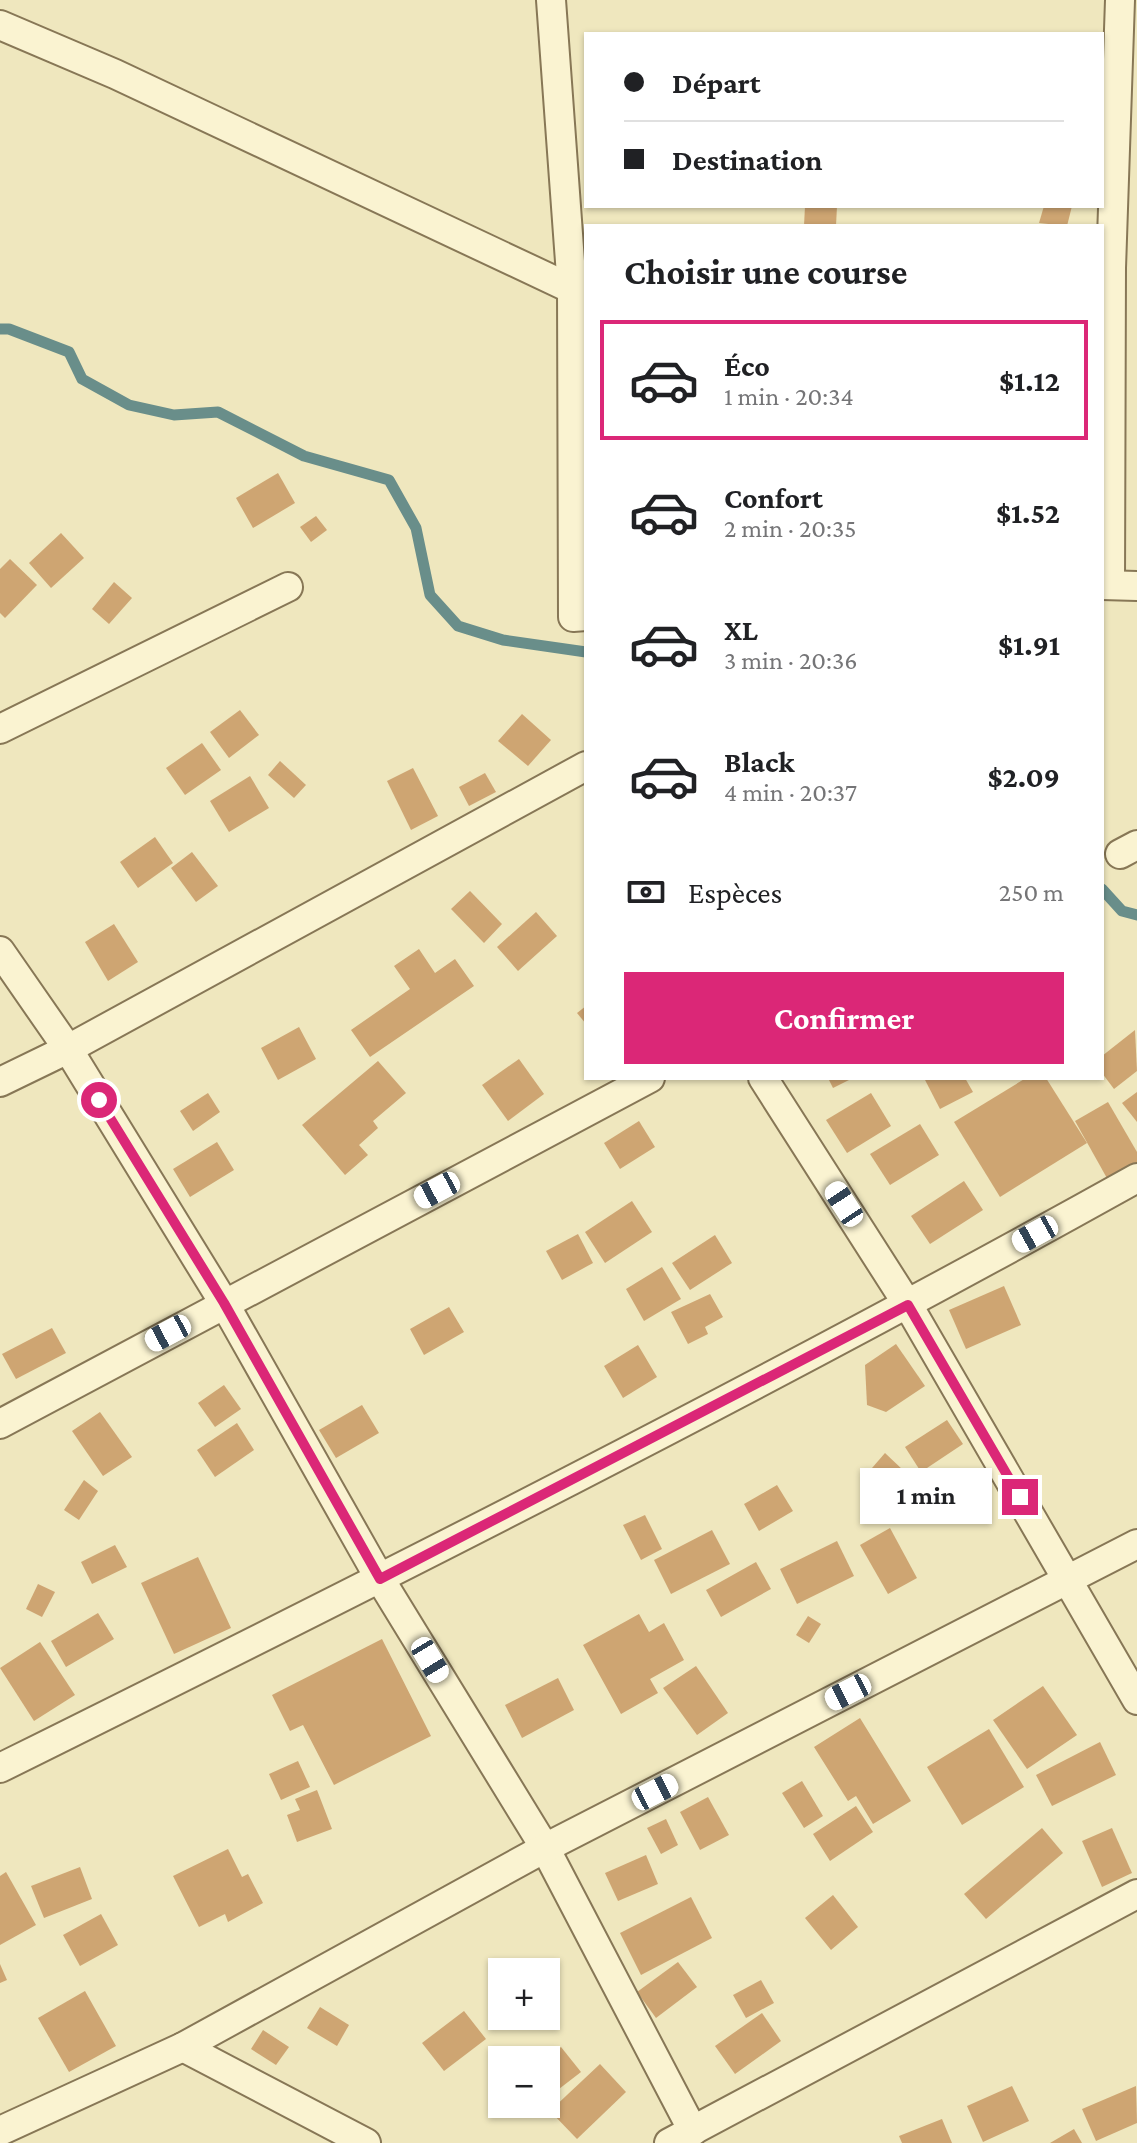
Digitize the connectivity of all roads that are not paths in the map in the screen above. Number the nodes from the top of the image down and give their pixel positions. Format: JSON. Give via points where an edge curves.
{"nodes":[{"id":1,"x":551,"y":0,"type":"edge"},
{"id":2,"x":1120,"y":0,"type":"edge"},
{"id":3,"x":0,"y":25,"type":"edge"},
{"id":4,"x":1117,"y":267,"type":"edge"},
{"id":5,"x":579,"y":289,"type":"edge"},
{"id":6,"x":1116,"y":585,"type":"edge"},
{"id":7,"x":288,"y":587,"type":"dead end"},
{"id":8,"x":584,"y":616,"type":"edge"},
{"id":9,"x":0,"y":729,"type":"edge"},
{"id":10,"x":584,"y":767,"type":"edge"},
{"id":11,"x":0,"y":951,"type":"edge"},
{"id":12,"x":68,"y":1049,"type":"junction"},
{"id":13,"x":646,"y":1080,"type":"edge"},
{"id":14,"x":764,"y":1080,"type":"edge"},
{"id":15,"x":0,"y":1082,"type":"edge"},
{"id":16,"x":1137,"y":1178,"type":"edge"},
{"id":17,"x":224,"y":1303,"type":"junction"},
{"id":18,"x":908,"y":1305,"type":"junction"},
{"id":19,"x":0,"y":1424,"type":"edge"},
{"id":20,"x":1137,"y":1544,"type":"edge"},
{"id":21,"x":380,"y":1579,"type":"junction"},
{"id":22,"x":1069,"y":1579,"type":"junction"},
{"id":23,"x":1137,"y":1700,"type":"edge"},
{"id":24,"x":0,"y":1768,"type":"edge"},
{"id":25,"x":545,"y":1848,"type":"junction"},
{"id":26,"x":1137,"y":1894,"type":"edge"},
{"id":27,"x":183,"y":2047,"type":"junction"},
{"id":28,"x":5,"y":2119,"type":"edge"},
{"id":29,"x":681,"y":2137,"type":"edge"},
{"id":30,"x":366,"y":2143,"type":"edge"}],
"edges":[{"from":1,"to":5,"type":"street"},
{"from":2,"to":4,"type":"street"},
{"from":3,"to":5,"type":"street"},
{"from":4,"to":6,"type":"street"},
{"from":5,"to":8,"type":"street","via":[[573,617]]},
{"from":7,"to":9,"type":"street"},
{"from":10,"to":12,"type":"street"},
{"from":11,"to":12,"type":"street"},
{"from":12,"to":15,"type":"street"},
{"from":12,"to":17,"type":"street"},
{"from":13,"to":17,"type":"street"},
{"from":14,"to":18,"type":"street"},
{"from":16,"to":18,"type":"street"},
{"from":17,"to":19,"type":"street"},
{"from":17,"to":21,"type":"street"},
{"from":18,"to":21,"type":"street"},
{"from":18,"to":22,"type":"street"},
{"from":20,"to":22,"type":"street"},
{"from":21,"to":24,"type":"street"},
{"from":21,"to":25,"type":"street"},
{"from":22,"to":23,"type":"street"},
{"from":22,"to":25,"type":"street"},
{"from":25,"to":27,"type":"street"},
{"from":25,"to":29,"type":"street"},
{"from":26,"to":29,"type":"street"},
{"from":27,"to":28,"type":"street"},
{"from":27,"to":30,"type":"street"}]}
